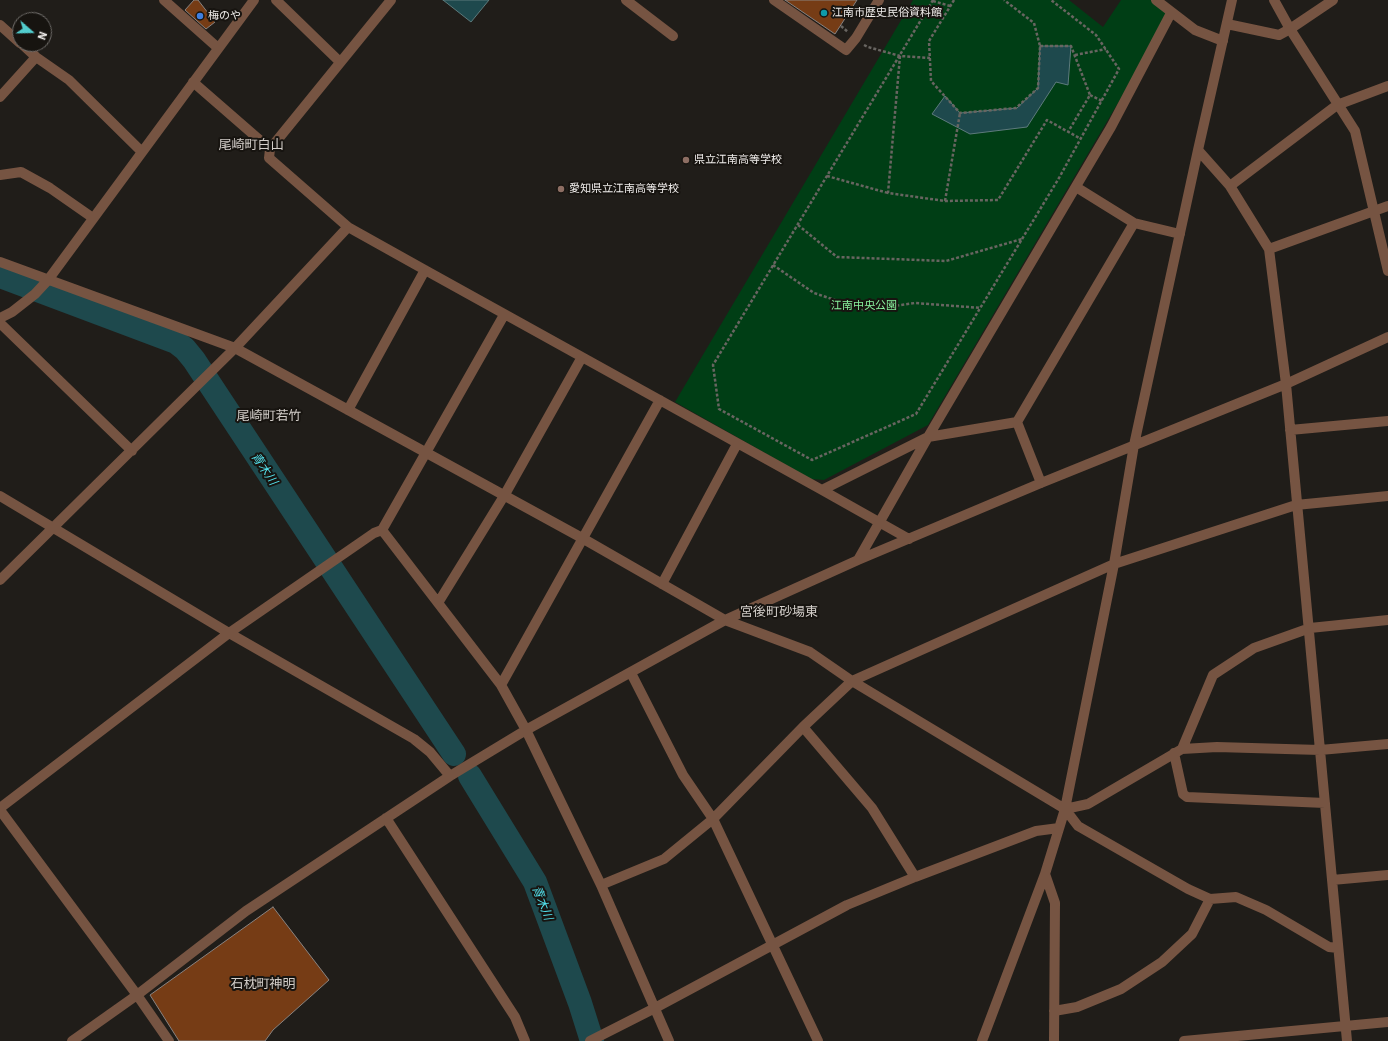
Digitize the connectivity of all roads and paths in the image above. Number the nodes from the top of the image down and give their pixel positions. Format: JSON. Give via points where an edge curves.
{"nodes":[{"id":1,"x":164,"y":0,"type":"edge"},
{"id":2,"x":254,"y":0,"type":"edge"},
{"id":3,"x":276,"y":0,"type":"edge"},
{"id":4,"x":391,"y":0,"type":"edge"},
{"id":5,"x":626,"y":0,"type":"edge"},
{"id":6,"x":774,"y":0,"type":"edge"},
{"id":7,"x":879,"y":0,"type":"edge"},
{"id":8,"x":933,"y":0,"type":"edge"},
{"id":9,"x":954,"y":0,"type":"edge"},
{"id":10,"x":1004,"y":0,"type":"edge"},
{"id":11,"x":1051,"y":0,"type":"edge"},
{"id":12,"x":1156,"y":0,"type":"edge"},
{"id":13,"x":1232,"y":0,"type":"edge"},
{"id":14,"x":1274,"y":0,"type":"edge"},
{"id":15,"x":1333,"y":0,"type":"edge"},
{"id":16,"x":950,"y":6,"type":"junction"},
{"id":17,"x":1171,"y":13,"type":"junction"},
{"id":18,"x":1227,"y":24,"type":"junction"},
{"id":19,"x":0,"y":25,"type":"edge"},
{"id":20,"x":840,"y":26,"type":"dead end"},
{"id":21,"x":1290,"y":29,"type":"junction"},
{"id":22,"x":12,"y":35,"type":"edge"},
{"id":23,"x":673,"y":36,"type":"dead end"},
{"id":24,"x":856,"y":38,"type":"junction"},
{"id":25,"x":1223,"y":41,"type":"junction"},
{"id":26,"x":1040,"y":46,"type":"junction"},
{"id":27,"x":218,"y":48,"type":"junction"},
{"id":28,"x":1106,"y":49,"type":"junction"},
{"id":29,"x":31,"y":52,"type":"edge"},
{"id":30,"x":1075,"y":55,"type":"junction"},
{"id":31,"x":900,"y":56,"type":"junction"},
{"id":32,"x":36,"y":57,"type":"junction"},
{"id":33,"x":930,"y":58,"type":"junction"},
{"id":34,"x":340,"y":62,"type":"junction"},
{"id":35,"x":193,"y":82,"type":"junction"},
{"id":36,"x":1388,"y":86,"type":"edge"},
{"id":37,"x":1090,"y":95,"type":"junction"},
{"id":38,"x":0,"y":96,"type":"edge"},
{"id":39,"x":1102,"y":101,"type":"junction"},
{"id":40,"x":1337,"y":105,"type":"junction"},
{"id":41,"x":960,"y":112,"type":"junction"},
{"id":42,"x":1068,"y":132,"type":"junction"},
{"id":43,"x":1081,"y":139,"type":"junction"},
{"id":44,"x":270,"y":149,"type":"junction"},
{"id":45,"x":1198,"y":150,"type":"junction"},
{"id":46,"x":142,"y":152,"type":"junction"},
{"id":47,"x":0,"y":175,"type":"edge"},
{"id":48,"x":827,"y":176,"type":"junction"},
{"id":49,"x":1230,"y":186,"type":"junction"},
{"id":50,"x":1076,"y":187,"type":"junction"},
{"id":51,"x":888,"y":193,"type":"junction"},
{"id":52,"x":945,"y":201,"type":"junction"},
{"id":53,"x":1388,"y":206,"type":"edge"},
{"id":54,"x":1375,"y":211,"type":"junction"},
{"id":55,"x":93,"y":218,"type":"junction"},
{"id":56,"x":1134,"y":224,"type":"junction"},
{"id":57,"x":798,"y":225,"type":"junction"},
{"id":58,"x":348,"y":227,"type":"junction"},
{"id":59,"x":1180,"y":234,"type":"junction"},
{"id":60,"x":1022,"y":239,"type":"junction"},
{"id":61,"x":1269,"y":250,"type":"junction"},
{"id":62,"x":0,"y":262,"type":"edge"},
{"id":63,"x":773,"y":265,"type":"junction"},
{"id":64,"x":425,"y":270,"type":"junction"},
{"id":65,"x":1388,"y":271,"type":"edge"},
{"id":66,"x":46,"y":282,"type":"junction"},
{"id":67,"x":981,"y":308,"type":"junction"},
{"id":68,"x":504,"y":315,"type":"junction"},
{"id":69,"x":0,"y":318,"type":"edge"},
{"id":70,"x":0,"y":323,"type":"edge"},
{"id":71,"x":1388,"y":337,"type":"edge"},
{"id":72,"x":235,"y":348,"type":"junction"},
{"id":73,"x":582,"y":357,"type":"junction"},
{"id":74,"x":1286,"y":384,"type":"junction"},
{"id":75,"x":660,"y":400,"type":"junction"},
{"id":76,"x":348,"y":410,"type":"junction"},
{"id":77,"x":1388,"y":421,"type":"edge"},
{"id":78,"x":1017,"y":422,"type":"junction"},
{"id":79,"x":1290,"y":430,"type":"junction"},
{"id":80,"x":928,"y":437,"type":"junction"},
{"id":81,"x":737,"y":444,"type":"junction"},
{"id":82,"x":1134,"y":445,"type":"junction"},
{"id":83,"x":132,"y":451,"type":"junction"},
{"id":84,"x":426,"y":454,"type":"junction"},
{"id":85,"x":1041,"y":483,"type":"junction"},
{"id":86,"x":822,"y":490,"type":"junction"},
{"id":87,"x":0,"y":496,"type":"edge"},
{"id":88,"x":504,"y":496,"type":"junction"},
{"id":89,"x":1388,"y":496,"type":"edge"},
{"id":90,"x":1296,"y":505,"type":"junction"},
{"id":91,"x":879,"y":523,"type":"junction"},
{"id":92,"x":52,"y":528,"type":"junction"},
{"id":93,"x":382,"y":530,"type":"junction"},
{"id":94,"x":582,"y":538,"type":"junction"},
{"id":95,"x":908,"y":539,"type":"junction"},
{"id":96,"x":858,"y":560,"type":"junction"},
{"id":97,"x":1114,"y":564,"type":"junction"},
{"id":98,"x":0,"y":580,"type":"edge"},
{"id":99,"x":662,"y":584,"type":"junction"},
{"id":100,"x":438,"y":603,"type":"junction"},
{"id":101,"x":725,"y":620,"type":"junction"},
{"id":102,"x":1388,"y":620,"type":"edge"},
{"id":103,"x":1310,"y":628,"type":"junction"},
{"id":104,"x":228,"y":633,"type":"junction"},
{"id":105,"x":631,"y":673,"type":"junction"},
{"id":106,"x":852,"y":681,"type":"junction"},
{"id":107,"x":501,"y":685,"type":"junction"},
{"id":108,"x":803,"y":728,"type":"junction"},
{"id":109,"x":526,"y":730,"type":"junction"},
{"id":110,"x":1388,"y":744,"type":"edge"},
{"id":111,"x":1320,"y":750,"type":"junction"},
{"id":112,"x":1178,"y":751,"type":"junction"},
{"id":113,"x":450,"y":776,"type":"junction"},
{"id":114,"x":1325,"y":803,"type":"junction"},
{"id":115,"x":0,"y":809,"type":"edge"},
{"id":116,"x":1064,"y":809,"type":"junction"},
{"id":117,"x":386,"y":818,"type":"junction"},
{"id":118,"x":713,"y":819,"type":"junction"},
{"id":119,"x":1059,"y":828,"type":"junction"},
{"id":120,"x":1045,"y":874,"type":"junction"},
{"id":121,"x":1388,"y":875,"type":"edge"},
{"id":122,"x":915,"y":877,"type":"junction"},
{"id":123,"x":1332,"y":880,"type":"junction"},
{"id":124,"x":602,"y":885,"type":"junction"},
{"id":125,"x":1210,"y":898,"type":"junction"},
{"id":126,"x":773,"y":944,"type":"junction"},
{"id":127,"x":1338,"y":948,"type":"junction"},
{"id":128,"x":137,"y":995,"type":"junction"},
{"id":129,"x":655,"y":1008,"type":"junction"},
{"id":130,"x":1054,"y":1011,"type":"junction"},
{"id":131,"x":1388,"y":1022,"type":"edge"},
{"id":132,"x":1346,"y":1026,"type":"junction"},
{"id":133,"x":593,"y":1039,"type":"edge"},
{"id":134,"x":72,"y":1041,"type":"edge"},
{"id":135,"x":169,"y":1041,"type":"edge"},
{"id":136,"x":525,"y":1041,"type":"edge"},
{"id":137,"x":669,"y":1041,"type":"edge"},
{"id":138,"x":818,"y":1041,"type":"edge"},
{"id":139,"x":982,"y":1041,"type":"edge"},
{"id":140,"x":1054,"y":1041,"type":"edge"},
{"id":141,"x":1184,"y":1041,"type":"edge"},
{"id":142,"x":1347,"y":1041,"type":"edge"}],
"edges":[{"from":1,"to":27,"type":"street"},
{"from":2,"to":27,"type":"street"},
{"from":3,"to":34,"type":"street"},
{"from":4,"to":34,"type":"street"},
{"from":5,"to":23,"type":"street"},
{"from":6,"to":24,"type":"street","via":[[846,50]]},
{"from":7,"to":24,"type":"street"},
{"from":8,"to":16,"type":"path"},
{"from":8,"to":31,"type":"path"},
{"from":9,"to":16,"type":"path"},
{"from":10,"to":26,"type":"path","via":[[1034,23]]},
{"from":11,"to":28,"type":"path","via":[[1096,35]]},
{"from":12,"to":17,"type":"street"},
{"from":13,"to":18,"type":"street"},
{"from":14,"to":21,"type":"street"},
{"from":15,"to":21,"type":"street"},
{"from":16,"to":33,"type":"path","via":[[929,41]]},
{"from":17,"to":25,"type":"street","via":[[1195,30]]},
{"from":17,"to":50,"type":"street"},
{"from":18,"to":21,"type":"street","via":[[1279,35]]},
{"from":18,"to":25,"type":"street"},
{"from":19,"to":22,"type":"street"},
{"from":20,"to":24,"type":"path"},
{"from":21,"to":40,"type":"street"},
{"from":24,"to":31,"type":"path","via":[[868,47]]},
{"from":25,"to":45,"type":"street"},
{"from":26,"to":30,"type":"path","via":[[1071,46]]},
{"from":26,"to":41,"type":"path","via":[[1038,88],[1016,108]]},
{"from":27,"to":35,"type":"street"},
{"from":28,"to":30,"type":"path"},
{"from":28,"to":39,"type":"path","via":[[1120,69]]},
{"from":29,"to":32,"type":"street"},
{"from":30,"to":37,"type":"path"},
{"from":31,"to":33,"type":"path"},
{"from":31,"to":48,"type":"path"},
{"from":31,"to":51,"type":"path"},
{"from":32,"to":38,"type":"street"},
{"from":32,"to":46,"type":"street","via":[[68,80]]},
{"from":33,"to":41,"type":"path","via":[[931,81]]},
{"from":34,"to":44,"type":"street"},
{"from":35,"to":44,"type":"street"},
{"from":35,"to":46,"type":"street"},
{"from":36,"to":40,"type":"street"},
{"from":37,"to":39,"type":"path"},
{"from":37,"to":42,"type":"path"},
{"from":39,"to":43,"type":"path"},
{"from":40,"to":49,"type":"street"},
{"from":40,"to":54,"type":"street","via":[[1355,131]]},
{"from":41,"to":52,"type":"path"},
{"from":42,"to":43,"type":"path"},
{"from":42,"to":52,"type":"path","via":[[1047,120],[998,200]]},
{"from":43,"to":60,"type":"path"},
{"from":44,"to":58,"type":"street","via":[[269,158]]},
{"from":45,"to":49,"type":"street"},
{"from":45,"to":59,"type":"street"},
{"from":46,"to":55,"type":"street"},
{"from":47,"to":55,"type":"street","via":[[21,172],[50,188]]},
{"from":48,"to":51,"type":"path"},
{"from":48,"to":57,"type":"path"},
{"from":49,"to":61,"type":"street"},
{"from":50,"to":56,"type":"street"},
{"from":50,"to":80,"type":"street"},
{"from":51,"to":52,"type":"path"},
{"from":53,"to":54,"type":"street"},
{"from":54,"to":61,"type":"street"},
{"from":54,"to":65,"type":"street"},
{"from":55,"to":66,"type":"street"},
{"from":56,"to":59,"type":"street"},
{"from":56,"to":78,"type":"street"},
{"from":57,"to":60,"type":"path","via":[[837,257],[946,261]]},
{"from":57,"to":63,"type":"path"},
{"from":58,"to":64,"type":"street"},
{"from":58,"to":72,"type":"street"},
{"from":59,"to":82,"type":"street"},
{"from":60,"to":67,"type":"path"},
{"from":61,"to":74,"type":"street"},
{"from":62,"to":66,"type":"street"},
{"from":63,"to":67,"type":"path","via":[[814,293],[866,310],[915,303]]},
{"from":63,"to":67,"type":"path","via":[[714,365],[719,409],[812,460],[916,414]]},
{"from":64,"to":68,"type":"street"},
{"from":64,"to":76,"type":"street"},
{"from":66,"to":69,"type":"street","via":[[35,294]]},
{"from":66,"to":72,"type":"street"},
{"from":68,"to":73,"type":"street"},
{"from":68,"to":84,"type":"street"},
{"from":70,"to":83,"type":"street"},
{"from":71,"to":74,"type":"street"},
{"from":72,"to":76,"type":"street"},
{"from":72,"to":83,"type":"street"},
{"from":73,"to":75,"type":"street"},
{"from":73,"to":88,"type":"street"},
{"from":74,"to":79,"type":"street"},
{"from":74,"to":82,"type":"street"},
{"from":75,"to":81,"type":"street"},
{"from":75,"to":94,"type":"street"},
{"from":76,"to":84,"type":"street"},
{"from":77,"to":79,"type":"street"},
{"from":78,"to":80,"type":"street"},
{"from":78,"to":85,"type":"street"},
{"from":79,"to":90,"type":"street"},
{"from":80,"to":86,"type":"street"},
{"from":80,"to":91,"type":"street"},
{"from":81,"to":86,"type":"street"},
{"from":81,"to":99,"type":"street"},
{"from":82,"to":85,"type":"street"},
{"from":82,"to":97,"type":"street"},
{"from":83,"to":92,"type":"street"},
{"from":84,"to":88,"type":"street"},
{"from":84,"to":93,"type":"street"},
{"from":85,"to":95,"type":"street"},
{"from":86,"to":91,"type":"street"},
{"from":87,"to":92,"type":"street"},
{"from":88,"to":94,"type":"street"},
{"from":88,"to":100,"type":"street"},
{"from":89,"to":90,"type":"street"},
{"from":90,"to":97,"type":"street"},
{"from":90,"to":103,"type":"street"},
{"from":91,"to":95,"type":"street"},
{"from":91,"to":96,"type":"street"},
{"from":92,"to":98,"type":"street"},
{"from":92,"to":104,"type":"street"},
{"from":93,"to":100,"type":"street"},
{"from":93,"to":104,"type":"street","via":[[374,532]]},
{"from":94,"to":99,"type":"street"},
{"from":94,"to":107,"type":"street"},
{"from":95,"to":96,"type":"street"},
{"from":96,"to":101,"type":"street"},
{"from":97,"to":106,"type":"street"},
{"from":97,"to":116,"type":"street"},
{"from":99,"to":101,"type":"street"},
{"from":100,"to":107,"type":"street"},
{"from":101,"to":105,"type":"street"},
{"from":101,"to":106,"type":"street","via":[[810,652]]},
{"from":102,"to":103,"type":"street"},
{"from":103,"to":111,"type":"street"},
{"from":103,"to":112,"type":"street","via":[[1254,648],[1213,675]]},
{"from":104,"to":113,"type":"street","via":[[414,739],[430,752]]},
{"from":104,"to":115,"type":"street"},
{"from":105,"to":109,"type":"street"},
{"from":105,"to":118,"type":"street","via":[[683,775]]},
{"from":106,"to":108,"type":"street"},
{"from":106,"to":116,"type":"street"},
{"from":107,"to":109,"type":"street"},
{"from":108,"to":118,"type":"street"},
{"from":108,"to":122,"type":"street","via":[[872,808]]},
{"from":109,"to":113,"type":"street"},
{"from":109,"to":124,"type":"street"},
{"from":110,"to":111,"type":"street"},
{"from":111,"to":112,"type":"street","via":[[1217,747]]},
{"from":111,"to":114,"type":"street"},
{"from":112,"to":114,"type":"street","via":[[1183,794],[1187,797]]},
{"from":112,"to":116,"type":"street","via":[[1088,804]]},
{"from":113,"to":117,"type":"street"},
{"from":114,"to":123,"type":"street"},
{"from":115,"to":128,"type":"street"},
{"from":116,"to":119,"type":"street"},
{"from":116,"to":125,"type":"street","via":[[1078,826],[1188,889]]},
{"from":117,"to":128,"type":"street","via":[[246,911]]},
{"from":117,"to":136,"type":"street","via":[[515,1017]]},
{"from":118,"to":124,"type":"street","via":[[664,859]]},
{"from":118,"to":126,"type":"street"},
{"from":119,"to":120,"type":"street"},
{"from":119,"to":122,"type":"street","via":[[1036,831]]},
{"from":120,"to":130,"type":"street","via":[[1054,903]]},
{"from":120,"to":139,"type":"street"},
{"from":121,"to":123,"type":"street"},
{"from":122,"to":126,"type":"street","via":[[847,905]]},
{"from":123,"to":127,"type":"street"},
{"from":124,"to":129,"type":"street"},
{"from":125,"to":127,"type":"street","via":[[1236,897],[1266,910],[1329,947]]},
{"from":125,"to":130,"type":"street","via":[[1192,934],[1162,962],[1121,989],[1078,1007]]},
{"from":126,"to":129,"type":"street"},
{"from":126,"to":138,"type":"street"},
{"from":127,"to":132,"type":"street"},
{"from":128,"to":134,"type":"street"},
{"from":128,"to":135,"type":"street"},
{"from":129,"to":133,"type":"street"},
{"from":129,"to":137,"type":"street"},
{"from":130,"to":140,"type":"street"},
{"from":131,"to":132,"type":"street"},
{"from":132,"to":141,"type":"street"},
{"from":132,"to":142,"type":"street"}]}
